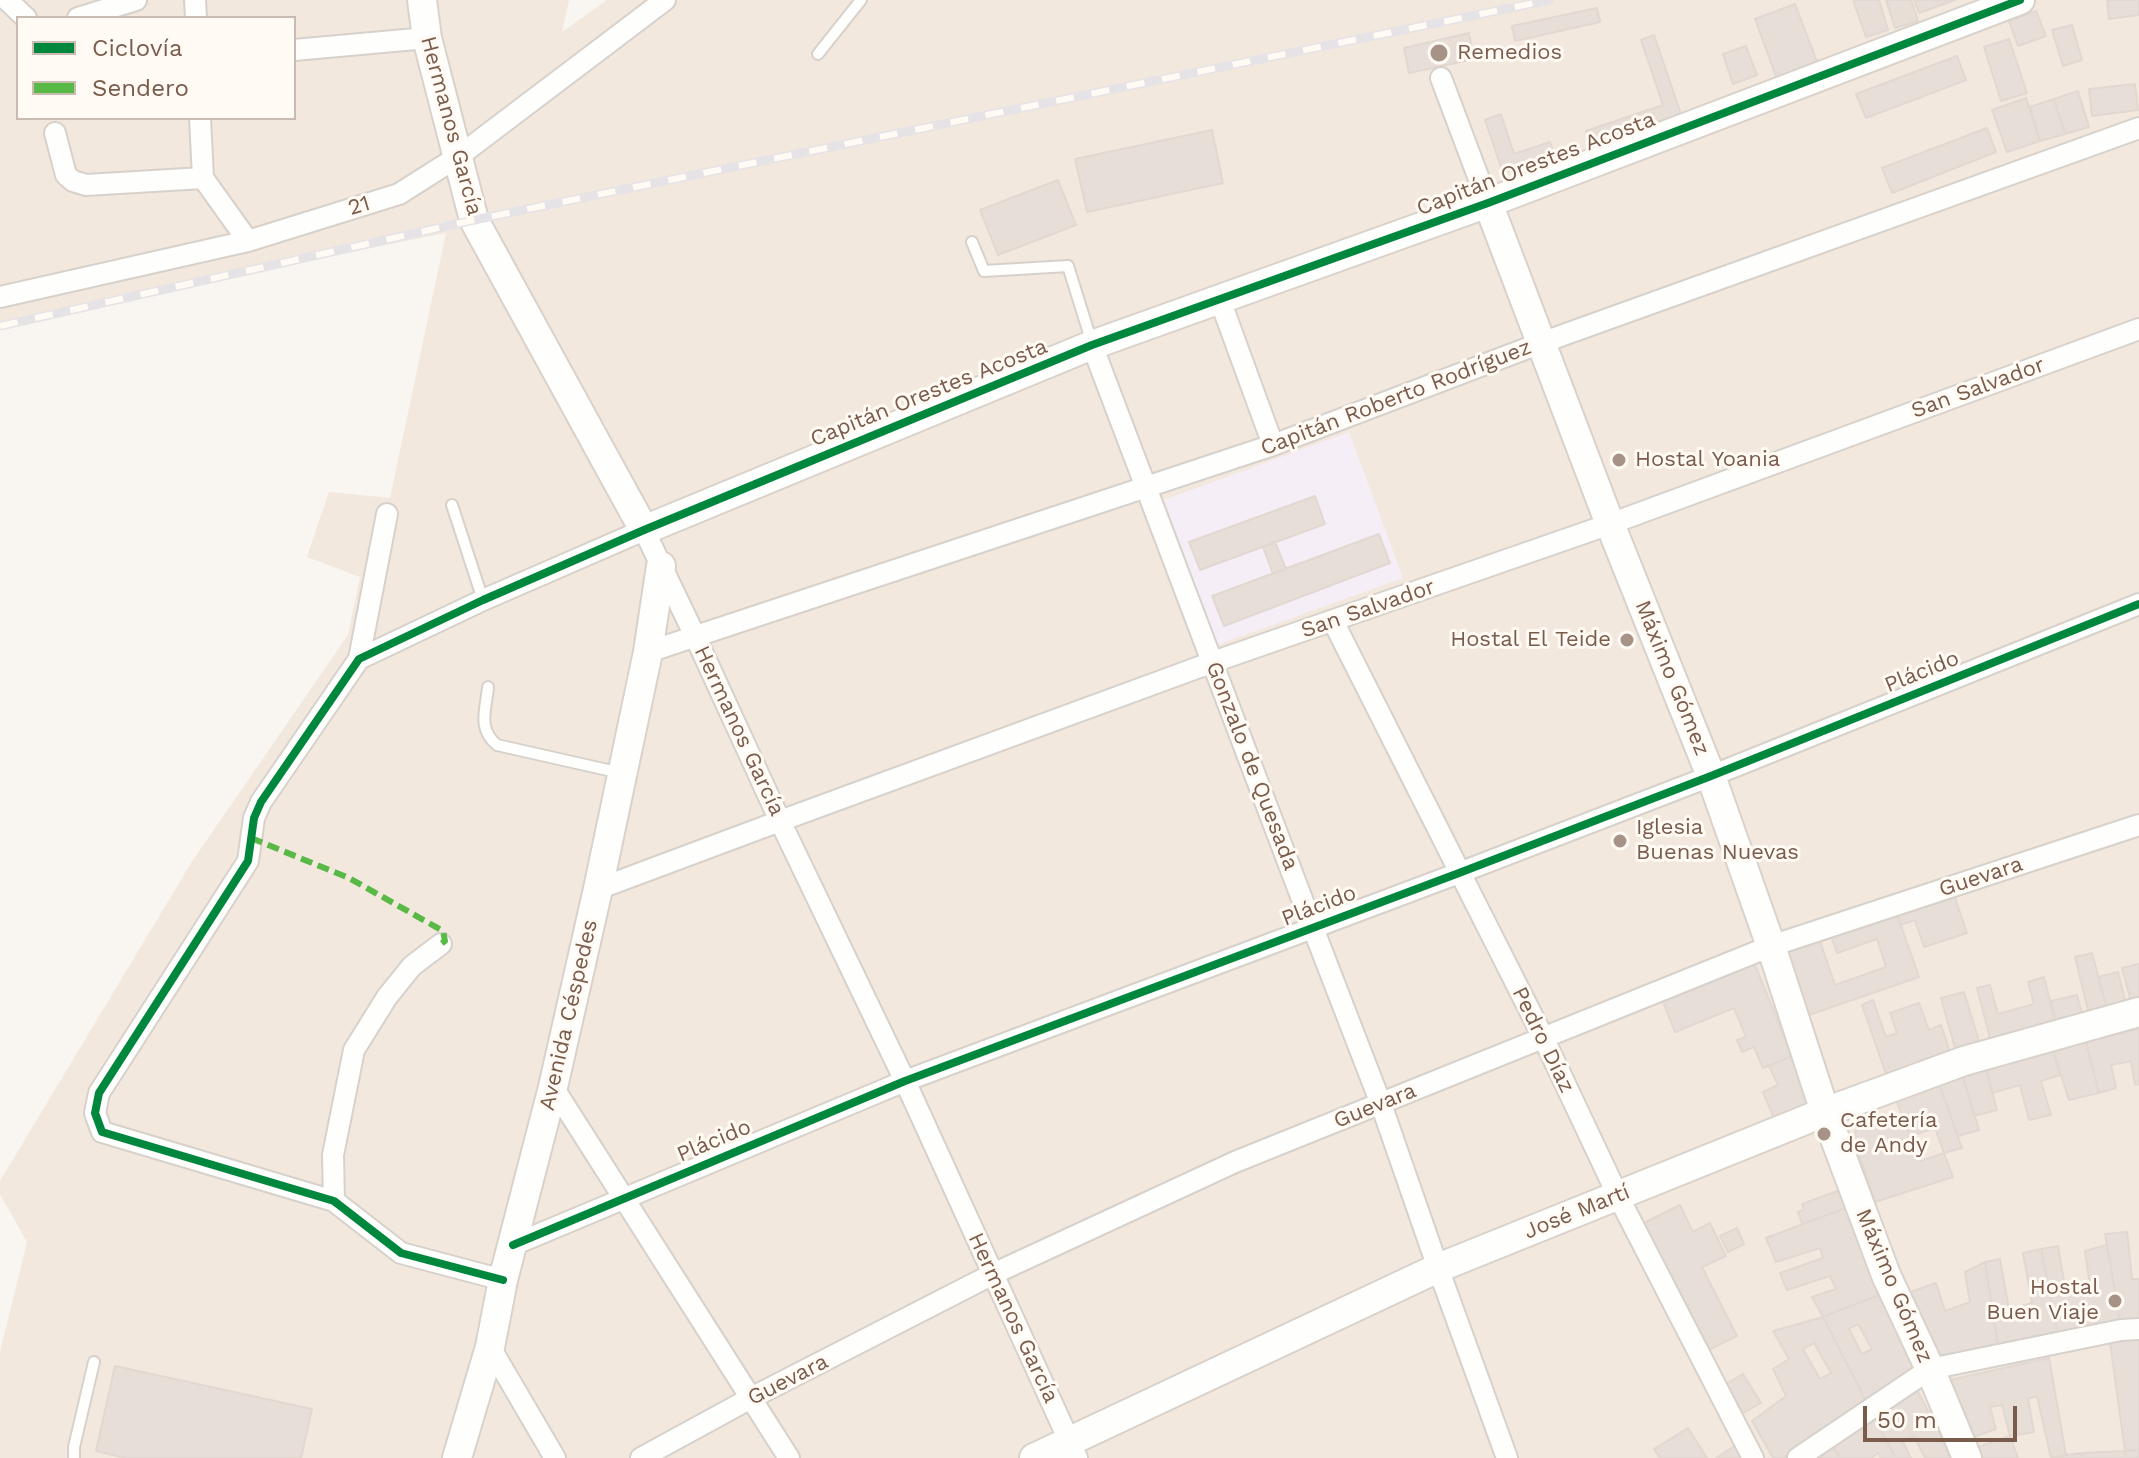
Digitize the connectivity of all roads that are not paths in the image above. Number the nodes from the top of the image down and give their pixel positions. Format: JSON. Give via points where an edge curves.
{"nodes":[{"id":1,"x":5,"y":0,"type":"edge"},
{"id":2,"x":136,"y":0,"type":"edge"},
{"id":3,"x":422,"y":0,"type":"edge"},
{"id":4,"x":665,"y":0,"type":"edge"},
{"id":5,"x":861,"y":0,"type":"edge"},
{"id":6,"x":2020,"y":0,"type":"edge"},
{"id":7,"x":0,"y":14,"type":"edge"},
{"id":8,"x":24,"y":16,"type":"edge"},
{"id":9,"x":84,"y":16,"type":"edge"},
{"id":10,"x":427,"y":38,"type":"junction"},
{"id":11,"x":296,"y":50,"type":"edge"},
{"id":12,"x":818,"y":54,"type":"dead end"},
{"id":13,"x":1441,"y":78,"type":"dead end"},
{"id":14,"x":200,"y":120,"type":"edge"},
{"id":15,"x":2139,"y":128,"type":"edge"},
{"id":16,"x":55,"y":133,"type":"dead end"},
{"id":17,"x":459,"y":156,"type":"junction"},
{"id":18,"x":203,"y":178,"type":"junction"},
{"id":19,"x":1488,"y":203,"type":"junction"},
{"id":20,"x":248,"y":241,"type":"junction"},
{"id":21,"x":972,"y":242,"type":"dead end"},
{"id":22,"x":0,"y":297,"type":"edge"},
{"id":23,"x":1220,"y":300,"type":"junction"},
{"id":24,"x":2139,"y":329,"type":"edge"},
{"id":25,"x":1541,"y":343,"type":"junction"},
{"id":26,"x":1092,"y":345,"type":"junction"},
{"id":27,"x":1273,"y":445,"type":"junction"},
{"id":28,"x":1147,"y":488,"type":"junction"},
{"id":29,"x":452,"y":505,"type":"dead end"},
{"id":30,"x":387,"y":514,"type":"dead end"},
{"id":31,"x":1610,"y":524,"type":"junction"},
{"id":32,"x":644,"y":530,"type":"junction"},
{"id":33,"x":661,"y":566,"type":"junction"},
{"id":34,"x":483,"y":600,"type":"junction"},
{"id":35,"x":2139,"y":604,"type":"edge"},
{"id":36,"x":1333,"y":621,"type":"junction"},
{"id":37,"x":695,"y":636,"type":"junction"},
{"id":38,"x":648,"y":652,"type":"junction"},
{"id":39,"x":359,"y":659,"type":"junction"},
{"id":40,"x":1213,"y":662,"type":"junction"},
{"id":41,"x":488,"y":687,"type":"dead end"},
{"id":42,"x":623,"y":773,"type":"junction"},
{"id":43,"x":1711,"y":776,"type":"junction"},
{"id":44,"x":780,"y":821,"type":"junction"},
{"id":45,"x":2139,"y":825,"type":"edge"},
{"id":46,"x":1459,"y":873,"type":"junction"},
{"id":47,"x":598,"y":889,"type":"junction"},
{"id":48,"x":1313,"y":928,"type":"junction"},
{"id":49,"x":441,"y":944,"type":"dead end"},
{"id":50,"x":1771,"y":946,"type":"junction"},
{"id":51,"x":2139,"y":1012,"type":"edge"},
{"id":52,"x":1543,"y":1037,"type":"junction"},
{"id":53,"x":905,"y":1081,"type":"junction"},
{"id":54,"x":553,"y":1087,"type":"junction"},
{"id":55,"x":1381,"y":1104,"type":"junction"},
{"id":56,"x":1825,"y":1112,"type":"junction"},
{"id":57,"x":1618,"y":1196,"type":"junction"},
{"id":58,"x":624,"y":1199,"type":"junction"},
{"id":59,"x":334,"y":1201,"type":"junction"},
{"id":60,"x":513,"y":1245,"type":"junction"},
{"id":61,"x":1438,"y":1268,"type":"junction"},
{"id":62,"x":993,"y":1274,"type":"junction"},
{"id":63,"x":503,"y":1280,"type":"junction"},
{"id":64,"x":2139,"y":1329,"type":"edge"},
{"id":65,"x":490,"y":1347,"type":"junction"},
{"id":66,"x":94,"y":1362,"type":"dead end"},
{"id":67,"x":1930,"y":1369,"type":"junction"},
{"id":68,"x":751,"y":1398,"type":"junction"},
{"id":69,"x":1073,"y":1450,"type":"edge"},
{"id":70,"x":74,"y":1458,"type":"edge"},
{"id":71,"x":457,"y":1458,"type":"edge"},
{"id":72,"x":555,"y":1458,"type":"edge"},
{"id":73,"x":641,"y":1458,"type":"edge"},
{"id":74,"x":789,"y":1458,"type":"edge"},
{"id":75,"x":1034,"y":1458,"type":"edge"},
{"id":76,"x":1507,"y":1458,"type":"edge"},
{"id":77,"x":1753,"y":1458,"type":"edge"},
{"id":78,"x":1798,"y":1458,"type":"edge"},
{"id":79,"x":1967,"y":1458,"type":"edge"}],
"edges":[{"from":1,"to":7,"type":"lane"},
{"from":1,"to":8,"type":"street"},
{"from":2,"to":9,"type":"street"},
{"from":3,"to":10,"type":"street","name":"Hermanos García"},
{"from":4,"to":17,"type":"street","name":"21"},
{"from":5,"to":12,"type":"lane"},
{"from":6,"to":19,"type":"street","name":"Capitán Orestes Acosta"},
{"from":10,"to":11,"type":"street"},
{"from":10,"to":17,"type":"street","name":"Hermanos García"},
{"from":13,"to":19,"type":"street","name":"Máximo Gómez"},
{"from":14,"to":18,"type":"street"},
{"from":15,"to":25,"type":"street","name":"Capitán Roberto Rodríguez"},
{"from":16,"to":18,"type":"street","via":[[64,171],[86,185]]},
{"from":17,"to":20,"type":"street","name":"21","via":[[399,194]]},
{"from":17,"to":32,"type":"street","name":"Hermanos García","via":[[474,220]]},
{"from":18,"to":20,"type":"street"},
{"from":19,"to":23,"type":"street","name":"Capitán Orestes Acosta"},
{"from":19,"to":25,"type":"street","name":"Máximo Gómez"},
{"from":20,"to":22,"type":"street","name":"21"},
{"from":21,"to":26,"type":"lane","via":[[984,271],[1068,266]]},
{"from":23,"to":26,"type":"street","name":"Capitán Orestes Acosta"},
{"from":23,"to":27,"type":"street"},
{"from":24,"to":31,"type":"street","name":"San Salvador"},
{"from":25,"to":27,"type":"street","name":"Capitán Roberto Rodríguez"},
{"from":25,"to":31,"type":"street","name":"Máximo Gómez"},
{"from":26,"to":28,"type":"street","name":"Gonzalo de Quesada"},
{"from":26,"to":32,"type":"street","name":"Capitán Orestes Acosta"},
{"from":27,"to":28,"type":"street","name":"Capitán Roberto Rodríguez"},
{"from":28,"to":37,"type":"street","name":"Capitán Roberto Rodríguez"},
{"from":28,"to":40,"type":"street","name":"Gonzalo de Quesada"},
{"from":29,"to":34,"type":"lane"},
{"from":30,"to":39,"type":"street"},
{"from":31,"to":36,"type":"street","name":"San Salvador"},
{"from":31,"to":43,"type":"street","name":"Máximo Gómez"},
{"from":32,"to":33,"type":"street","name":"Hermanos García"},
{"from":32,"to":34,"type":"street","name":"Capitán Orestes Acosta"},
{"from":33,"to":37,"type":"street","name":"Hermanos García"},
{"from":33,"to":38,"type":"street","name":"Avenida Céspedes"},
{"from":34,"to":39,"type":"street","name":"Capitán Orestes Acosta"},
{"from":35,"to":43,"type":"street","name":"Plácido"},
{"from":36,"to":40,"type":"street","name":"San Salvador"},
{"from":36,"to":46,"type":"street","name":"Pedro Díaz"},
{"from":37,"to":38,"type":"street","name":"Capitán Roberto Rodríguez"},
{"from":37,"to":44,"type":"street","name":"Hermanos García"},
{"from":38,"to":42,"type":"street","name":"Avenida Céspedes"},
{"from":39,"to":59,"type":"street","via":[[261,802],[248,861],[99,1093],[95,1113],[102,1132]]},
{"from":40,"to":44,"type":"street","name":"San Salvador"},
{"from":40,"to":48,"type":"street","name":"Gonzalo de Quesada"},
{"from":41,"to":42,"type":"lane","via":[[484,725],[487,737],[497,745]]},
{"from":42,"to":47,"type":"street","name":"Avenida Céspedes"},
{"from":43,"to":46,"type":"street","name":"Plácido"},
{"from":43,"to":50,"type":"street","name":"Máximo Gómez"},
{"from":44,"to":47,"type":"street","name":"San Salvador"},
{"from":44,"to":53,"type":"street","name":"Hermanos García"},
{"from":45,"to":50,"type":"street","name":"Guevara"},
{"from":46,"to":48,"type":"street","name":"Plácido"},
{"from":46,"to":52,"type":"street","name":"Pedro Díaz"},
{"from":47,"to":54,"type":"street","name":"Avenida Céspedes"},
{"from":48,"to":53,"type":"street","name":"Plácido"},
{"from":48,"to":55,"type":"street","name":"Gonzalo de Quesada"},
{"from":49,"to":59,"type":"street","via":[[412,966],[354,1050],[333,1155]]},
{"from":50,"to":52,"type":"street","name":"Guevara"},
{"from":50,"to":56,"type":"street","name":"Máximo Gómez"},
{"from":51,"to":56,"type":"street","name":"José Martí","via":[[1964,1061]]},
{"from":52,"to":55,"type":"street","name":"Guevara"},
{"from":52,"to":57,"type":"street","name":"Pedro Díaz"},
{"from":53,"to":58,"type":"street","name":"Plácido"},
{"from":53,"to":62,"type":"street","name":"Hermanos García"},
{"from":54,"to":58,"type":"street"},
{"from":54,"to":60,"type":"street","name":"Avenida Céspedes"},
{"from":55,"to":61,"type":"street","name":"Gonzalo de Quesada"},
{"from":55,"to":62,"type":"street","name":"Guevara","via":[[1235,1162]]},
{"from":56,"to":57,"type":"street","name":"José Martí"},
{"from":56,"to":67,"type":"street","name":"Máximo Gómez","via":[[1886,1275]]},
{"from":57,"to":61,"type":"street","name":"José Martí"},
{"from":57,"to":77,"type":"street","name":"Pedro Díaz"},
{"from":58,"to":60,"type":"street","name":"Plácido"},
{"from":58,"to":68,"type":"street"},
{"from":59,"to":63,"type":"street","via":[[401,1253]]},
{"from":60,"to":63,"type":"street","name":"Avenida Céspedes"},
{"from":61,"to":69,"type":"street","name":"José Martí"},
{"from":61,"to":76,"type":"street","name":"Gonzalo de Quesada"},
{"from":62,"to":68,"type":"street","name":"Guevara"},
{"from":62,"to":69,"type":"street","name":"Hermanos García"},
{"from":63,"to":65,"type":"street","name":"Avenida Céspedes"},
{"from":64,"to":67,"type":"street"},
{"from":65,"to":71,"type":"street","name":"Avenida Céspedes"},
{"from":65,"to":72,"type":"street"},
{"from":66,"to":70,"type":"lane"},
{"from":67,"to":78,"type":"street"},
{"from":67,"to":79,"type":"street","name":"Máximo Gómez"},
{"from":68,"to":73,"type":"street","name":"Guevara"},
{"from":68,"to":74,"type":"street"},
{"from":69,"to":75,"type":"street","name":"José Martí"}]}
